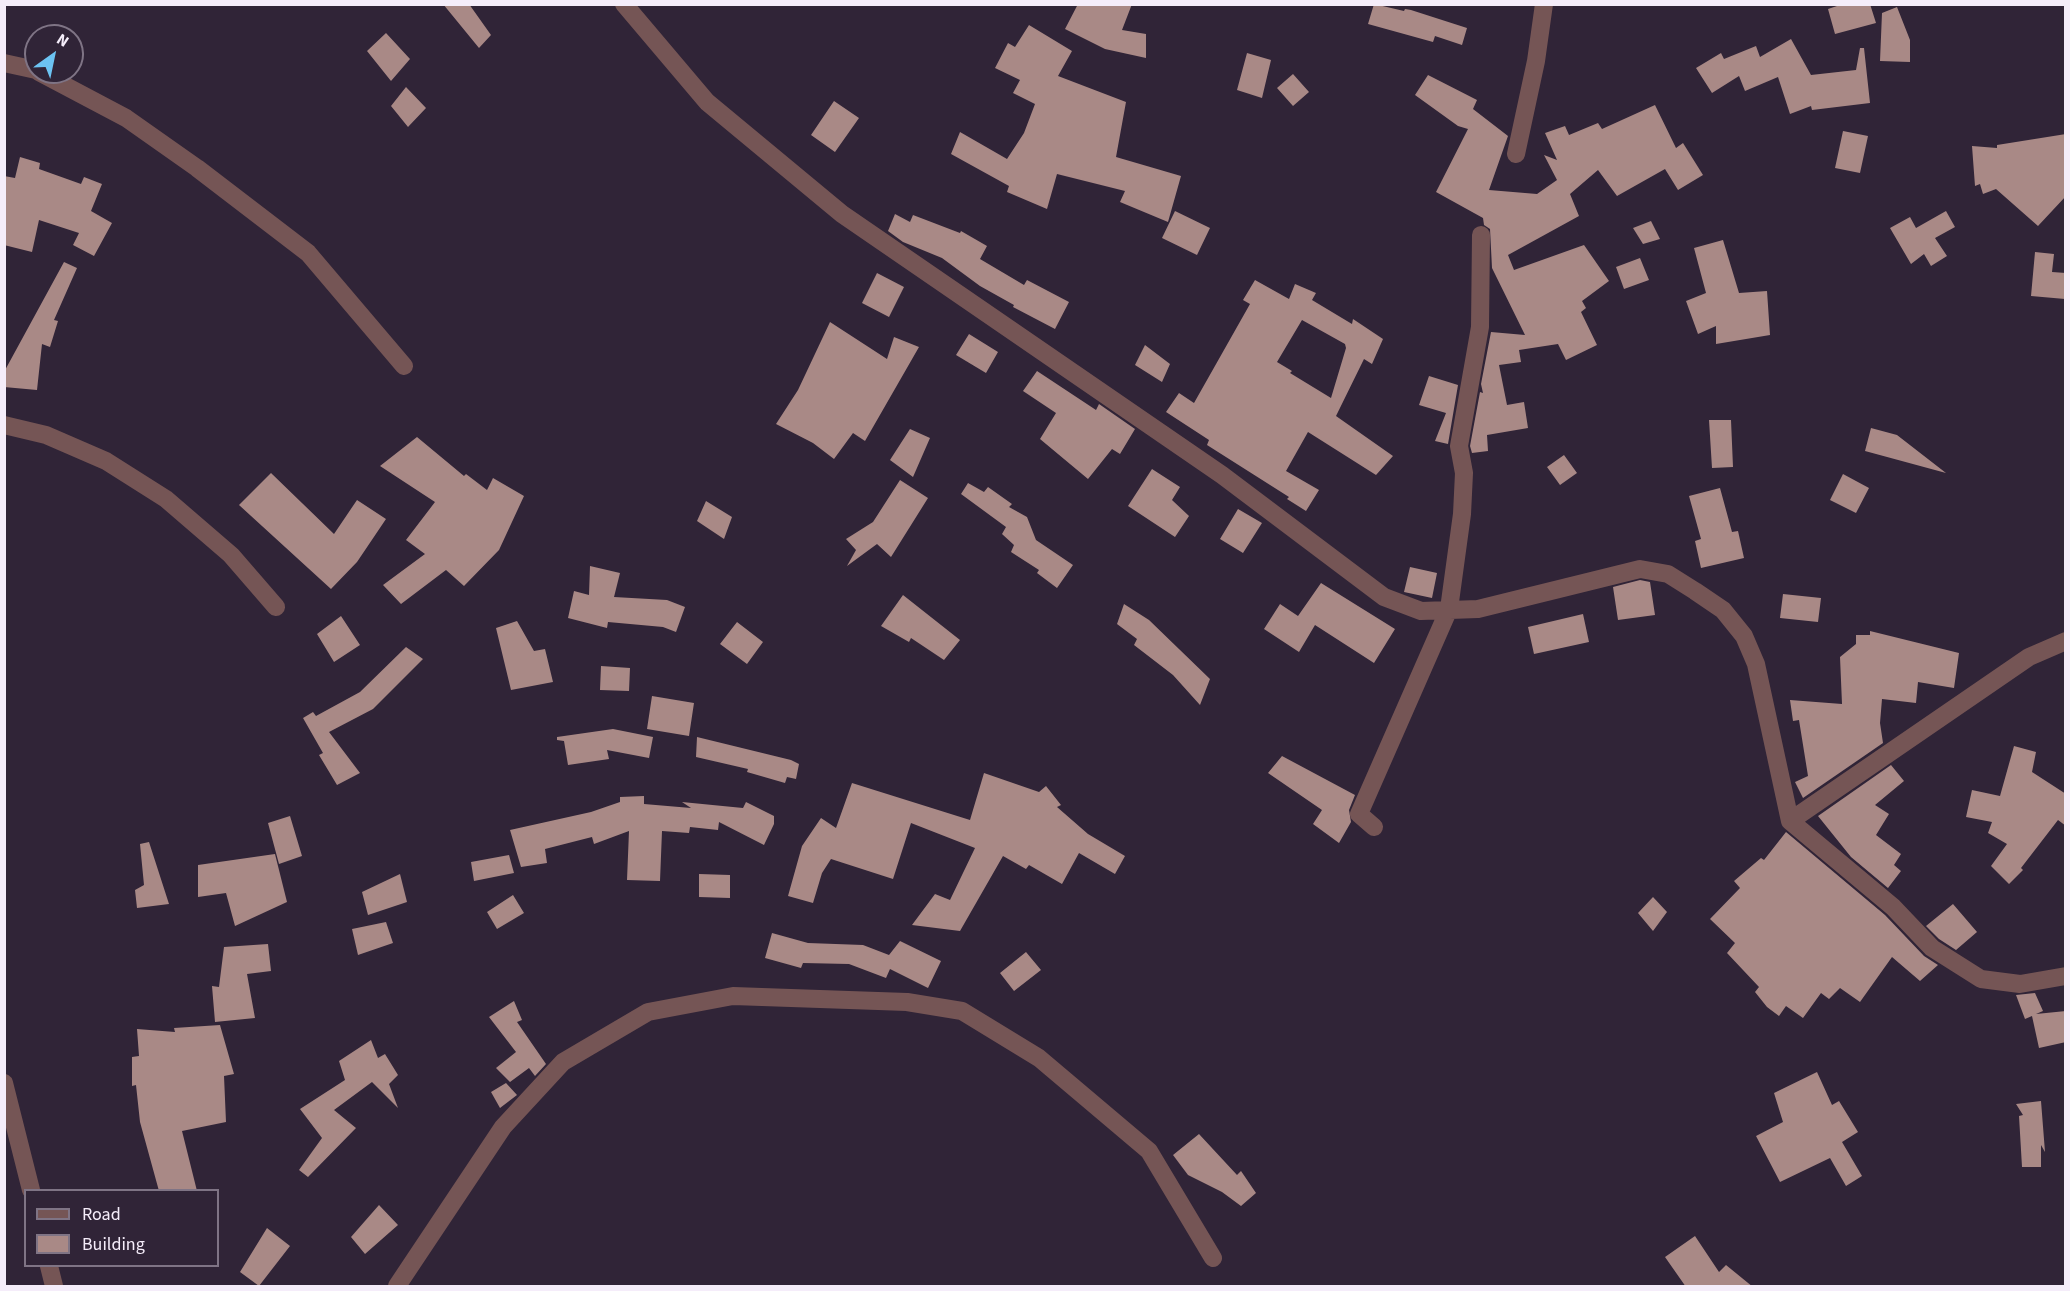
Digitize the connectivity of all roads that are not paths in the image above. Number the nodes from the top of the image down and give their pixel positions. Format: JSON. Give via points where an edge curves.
{"nodes":[{"id":1,"x":624,"y":4,"type":"edge"},
{"id":2,"x":1544,"y":4,"type":"edge"},
{"id":3,"x":4,"y":63,"type":"edge"},
{"id":4,"x":24,"y":68,"type":"edge"},
{"id":5,"x":62,"y":84,"type":"edge"},
{"id":6,"x":1516,"y":154,"type":"dead end"},
{"id":7,"x":1481,"y":235,"type":"dead end"},
{"id":8,"x":404,"y":366,"type":"dead end"},
{"id":9,"x":4,"y":425,"type":"edge"},
{"id":10,"x":276,"y":607,"type":"dead end"},
{"id":11,"x":1449,"y":609,"type":"junction"},
{"id":12,"x":2066,"y":641,"type":"edge"},
{"id":13,"x":1790,"y":821,"type":"junction"},
{"id":14,"x":1374,"y":827,"type":"dead end"},
{"id":15,"x":2066,"y":976,"type":"edge"},
{"id":16,"x":4,"y":1083,"type":"edge"},
{"id":17,"x":30,"y":1189,"type":"edge"},
{"id":18,"x":1213,"y":1258,"type":"dead end"},
{"id":19,"x":49,"y":1267,"type":"edge"},
{"id":20,"x":54,"y":1287,"type":"edge"},
{"id":21,"x":397,"y":1287,"type":"edge"}],
"edges":[{"from":1,"to":11,"type":"street","via":[[707,102],[842,214],[1222,475],[1384,597],[1421,611]]},
{"from":2,"to":6,"type":"street"},
{"from":3,"to":4,"type":"street"},
{"from":5,"to":8,"type":"street","via":[[126,118],[308,253]]},
{"from":7,"to":11,"type":"street","via":[[1480,327],[1459,446],[1464,473],[1462,514]]},
{"from":9,"to":10,"type":"street","via":[[46,435],[106,461],[166,499],[231,555]]},
{"from":11,"to":13,"type":"street","via":[[1478,609],[1640,569],[1668,574],[1723,610],[1744,636],[1756,664]]},
{"from":11,"to":14,"type":"street","via":[[1359,814]]},
{"from":12,"to":13,"type":"street","via":[[2030,657]]},
{"from":13,"to":15,"type":"street","via":[[1893,907],[1932,948],[1981,979],[2020,984]]},
{"from":16,"to":17,"type":"street"},
{"from":18,"to":21,"type":"street","via":[[1149,1151],[1039,1058],[962,1011],[908,1002],[733,996],[648,1012],[563,1062],[503,1127]]},
{"from":19,"to":20,"type":"street"}]}
